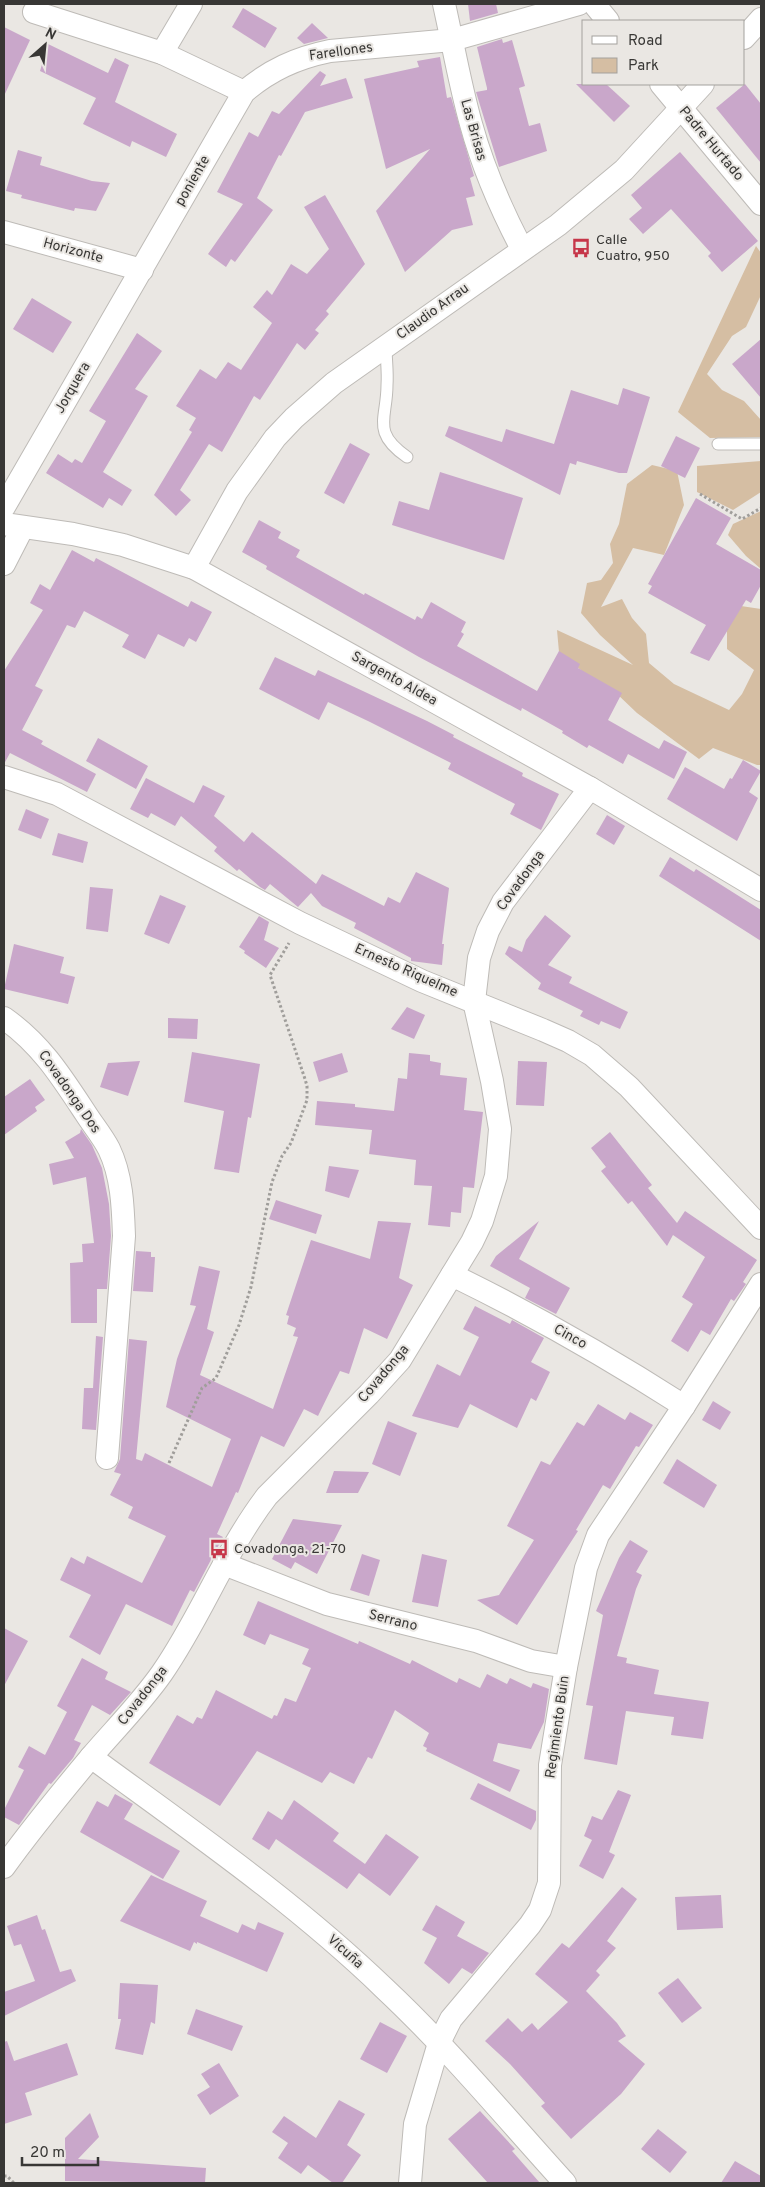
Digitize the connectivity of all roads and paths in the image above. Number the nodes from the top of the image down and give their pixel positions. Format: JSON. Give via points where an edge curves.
{"nodes":[{"id":1,"x":191,"y":4,"type":"edge"},
{"id":2,"x":444,"y":4,"type":"edge"},
{"id":3,"x":579,"y":4,"type":"edge"},
{"id":4,"x":594,"y":4,"type":"edge"},
{"id":5,"x":34,"y":12,"type":"dead end"},
{"id":6,"x":761,"y":19,"type":"edge"},
{"id":7,"x":607,"y":20,"type":"edge"},
{"id":8,"x":745,"y":37,"type":"edge"},
{"id":9,"x":452,"y":40,"type":"junction"},
{"id":10,"x":162,"y":53,"type":"junction"},
{"id":11,"x":662,"y":85,"type":"edge"},
{"id":12,"x":702,"y":85,"type":"edge"},
{"id":13,"x":244,"y":92,"type":"junction"},
{"id":14,"x":681,"y":108,"type":"junction"},
{"id":15,"x":761,"y":204,"type":"edge"},
{"id":16,"x":4,"y":232,"type":"edge"},
{"id":17,"x":522,"y":249,"type":"junction"},
{"id":18,"x":142,"y":270,"type":"junction"},
{"id":19,"x":386,"y":346,"type":"junction"},
{"id":20,"x":718,"y":444,"type":"dead end"},
{"id":21,"x":761,"y":444,"type":"edge"},
{"id":22,"x":407,"y":457,"type":"dead end"},
{"id":23,"x":700,"y":494,"type":"dead end"},
{"id":24,"x":4,"y":507,"type":"edge"},
{"id":25,"x":761,"y":508,"type":"edge"},
{"id":26,"x":13,"y":526,"type":"edge"},
{"id":27,"x":4,"y":564,"type":"edge"},
{"id":28,"x":194,"y":568,"type":"junction"},
{"id":29,"x":4,"y":777,"type":"edge"},
{"id":30,"x":590,"y":788,"type":"junction"},
{"id":31,"x":761,"y":890,"type":"edge"},
{"id":32,"x":300,"y":923,"type":"junction"},
{"id":33,"x":474,"y":1001,"type":"junction"},
{"id":34,"x":4,"y":1018,"type":"edge"},
{"id":35,"x":761,"y":1228,"type":"edge"},
{"id":36,"x":452,"y":1275,"type":"junction"},
{"id":37,"x":761,"y":1284,"type":"edge"},
{"id":38,"x":684,"y":1406,"type":"junction"},
{"id":39,"x":107,"y":1458,"type":"dead end"},
{"id":40,"x":169,"y":1463,"type":"dead end"},
{"id":41,"x":224,"y":1564,"type":"junction"},
{"id":42,"x":566,"y":1667,"type":"junction"},
{"id":43,"x":92,"y":1757,"type":"junction"},
{"id":44,"x":4,"y":1867,"type":"edge"},
{"id":45,"x":439,"y":2043,"type":"junction"},
{"id":46,"x":4,"y":2176,"type":"edge"},
{"id":47,"x":14,"y":2183,"type":"edge"},
{"id":48,"x":410,"y":2183,"type":"edge"},
{"id":49,"x":565,"y":2183,"type":"edge"}],
"edges":[{"from":1,"to":10,"type":"street"},
{"from":2,"to":9,"type":"street","name":"Las Brisas"},
{"from":3,"to":9,"type":"street","name":"Farellones"},
{"from":4,"to":7,"type":"street"},
{"from":5,"to":10,"type":"street"},
{"from":6,"to":8,"type":"street"},
{"from":9,"to":13,"type":"street","name":"Farellones","via":[[311,55],[275,70]]},
{"from":9,"to":17,"type":"street","name":"Las Brisas","via":[[460,83],[484,167]]},
{"from":10,"to":13,"type":"street"},
{"from":11,"to":14,"type":"street","name":"Padre Hurtado"},
{"from":12,"to":14,"type":"street","name":"Claudio Arrau"},
{"from":13,"to":18,"type":"street","name":"poniente"},
{"from":14,"to":15,"type":"street","name":"Padre Hurtado"},
{"from":14,"to":17,"type":"street","name":"Claudio Arrau","via":[[624,170]]},
{"from":16,"to":18,"type":"street","name":"Horizonte"},
{"from":17,"to":19,"type":"street","name":"Claudio Arrau"},
{"from":18,"to":24,"type":"street","name":"Jorquera"},
{"from":19,"to":22,"type":"lane","via":[[387,386],[382,422],[392,446]]},
{"from":19,"to":28,"type":"street","name":"Claudio Arrau","via":[[334,384],[275,438],[238,491]]},
{"from":20,"to":21,"type":"lane"},
{"from":23,"to":25,"type":"path","via":[[742,519]]},
{"from":26,"to":27,"type":"street"},
{"from":26,"to":28,"type":"street","name":"Sargento Aldea","via":[[123,545]]},
{"from":28,"to":30,"type":"street","name":"Sargento Aldea"},
{"from":29,"to":32,"type":"street","name":"Ernesto Riquelme","via":[[26,782],[80,805]]},
{"from":30,"to":31,"type":"street","name":"Sargento Aldea"},
{"from":30,"to":33,"type":"street","name":"Covadonga","via":[[503,902],[479,958]]},
{"from":32,"to":33,"type":"street","name":"Ernesto Riquelme","via":[[422,981]]},
{"from":32,"to":40,"type":"path","via":[[270,976],[307,1086],[306,1100],[291,1143],[272,1182],[251,1287],[239,1325],[216,1378],[202,1388]]},
{"from":33,"to":35,"type":"street","name":"Ernesto Riquelme","via":[[568,1041],[612,1070]]},
{"from":33,"to":36,"type":"street","name":"Covadonga","via":[[499,1119],[499,1153],[496,1176],[482,1221]]},
{"from":34,"to":39,"type":"street","name":"Covadonga Dos","via":[[57,1068],[109,1149],[121,1191],[124,1236]]},
{"from":36,"to":38,"type":"street","name":"Cinco","via":[[578,1341]]},
{"from":36,"to":41,"type":"street","name":"Covadonga","via":[[400,1360],[267,1496]]},
{"from":37,"to":38,"type":"street","name":"Regimiento Buin"},
{"from":38,"to":42,"type":"street","name":"Regimiento Buin","via":[[598,1535],[586,1568]]},
{"from":41,"to":42,"type":"street","name":"Serrano","via":[[327,1604],[476,1641],[531,1662]]},
{"from":41,"to":43,"type":"street","name":"Covadonga","via":[[172,1658],[147,1694]]},
{"from":42,"to":45,"type":"street","name":"Regimiento Buin","via":[[550,1765],[547,1895],[530,1925],[451,2018]]},
{"from":43,"to":44,"type":"street","name":"Covadonga"},
{"from":43,"to":45,"type":"street","name":"Vicuña","via":[[211,1843],[314,1925],[386,1989]]},
{"from":45,"to":48,"type":"street","name":"Regimiento Buin","via":[[415,2124]]},
{"from":45,"to":49,"type":"street","name":"Vicuña"},
{"from":46,"to":47,"type":"path"}]}
